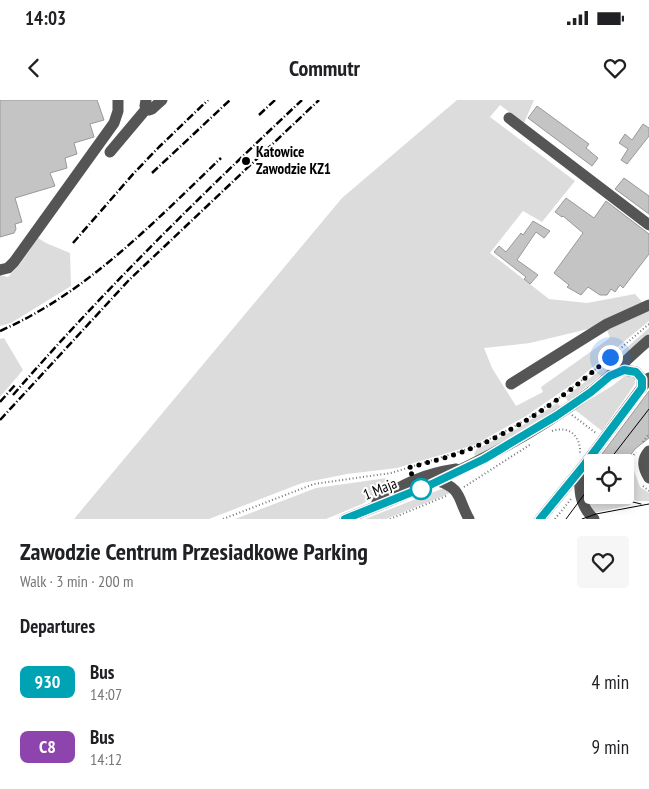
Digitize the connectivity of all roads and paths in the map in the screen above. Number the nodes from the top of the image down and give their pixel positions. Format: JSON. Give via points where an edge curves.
{"nodes":[{"id":1,"x":118,"y":100,"type":"edge"},
{"id":2,"x":162,"y":100,"type":"edge"},
{"id":3,"x":146,"y":104,"type":"edge"},
{"id":4,"x":508,"y":118,"type":"dead end"},
{"id":5,"x":110,"y":152,"type":"dead end"},
{"id":6,"x":649,"y":225,"type":"edge"},
{"id":7,"x":0,"y":270,"type":"edge"},
{"id":8,"x":649,"y":305,"type":"edge"},
{"id":9,"x":649,"y":324,"type":"edge"},
{"id":10,"x":649,"y":340,"type":"edge"},
{"id":11,"x":610,"y":376,"type":"junction"},
{"id":12,"x":645,"y":383,"type":"edge"},
{"id":13,"x":511,"y":384,"type":"dead end"},
{"id":14,"x":546,"y":435,"type":"dead end"},
{"id":15,"x":538,"y":440,"type":"dead end"},
{"id":16,"x":641,"y":449,"type":"edge"},
{"id":17,"x":579,"y":464,"type":"junction"},
{"id":18,"x":468,"y":466,"type":"junction"},
{"id":19,"x":649,"y":478,"type":"edge"},
{"id":20,"x":438,"y":481,"type":"junction"},
{"id":21,"x":456,"y":492,"type":"junction"},
{"id":22,"x":366,"y":511,"type":"junction"},
{"id":23,"x":223,"y":519,"type":"edge"},
{"id":24,"x":345,"y":519,"type":"edge"},
{"id":25,"x":390,"y":519,"type":"edge"},
{"id":26,"x":469,"y":519,"type":"edge"},
{"id":27,"x":540,"y":519,"type":"edge"},
{"id":28,"x":594,"y":519,"type":"edge"}],
"edges":[{"from":1,"to":7,"type":"street","via":[[114,122],[14,262]]},
{"from":2,"to":3,"type":"street","via":[[152,109]]},
{"from":3,"to":5,"type":"street"},
{"from":4,"to":6,"type":"street"},
{"from":8,"to":13,"type":"street","via":[[607,324]]},
{"from":9,"to":23,"type":"path","via":[[560,398],[474,447],[391,473],[314,484]]},
{"from":10,"to":11,"type":"street","name":"1 Maja"},
{"from":11,"to":12,"type":"street","via":[[624,370],[636,372]]},
{"from":11,"to":18,"type":"street","name":"1 Maja","via":[[548,422]]},
{"from":12,"to":17,"type":"street"},
{"from":14,"to":17,"type":"path","via":[[557,429],[572,432],[578,440]]},
{"from":15,"to":21,"type":"path"},
{"from":16,"to":19,"type":"street"},
{"from":17,"to":27,"type":"street"},
{"from":17,"to":28,"type":"street","via":[[581,502]]},
{"from":18,"to":20,"type":"street","name":"1 Maja"},
{"from":18,"to":22,"type":"street","via":[[435,472],[396,488]]},
{"from":20,"to":21,"type":"street","via":[[453,487]]},
{"from":20,"to":22,"type":"street","name":"1 Maja"},
{"from":21,"to":25,"type":"path"},
{"from":21,"to":26,"type":"street"},
{"from":22,"to":24,"type":"street","name":"1 Maja"}]}
